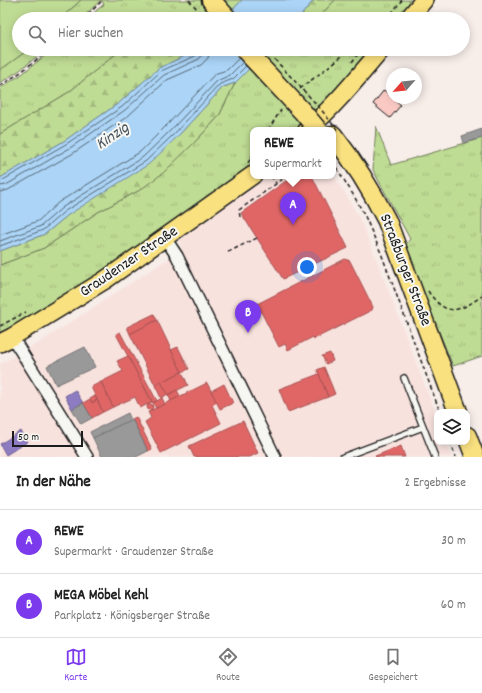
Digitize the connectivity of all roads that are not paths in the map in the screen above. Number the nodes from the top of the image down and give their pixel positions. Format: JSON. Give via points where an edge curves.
{"nodes":[{"id":1,"x":199,"y":0,"type":"edge"},
{"id":2,"x":211,"y":0,"type":"edge"},
{"id":3,"x":424,"y":0,"type":"edge"},
{"id":4,"x":210,"y":12,"type":"edge"},
{"id":5,"x":222,"y":12,"type":"edge"},
{"id":6,"x":414,"y":12,"type":"edge"},
{"id":7,"x":251,"y":56,"type":"edge"},
{"id":8,"x":262,"y":56,"type":"edge"},
{"id":9,"x":376,"y":56,"type":"edge"},
{"id":10,"x":310,"y":127,"type":"edge"},
{"id":11,"x":321,"y":127,"type":"edge"},
{"id":12,"x":324,"y":127,"type":"edge"},
{"id":13,"x":336,"y":141,"type":"edge"},
{"id":14,"x":336,"y":146,"type":"edge"},
{"id":15,"x":250,"y":170,"type":"edge"},
{"id":16,"x":165,"y":238,"type":"junction"},
{"id":17,"x":6,"y":340,"type":"edge"},
{"id":18,"x":404,"y":378,"type":"dead end"},
{"id":19,"x":445,"y":409,"type":"edge"},
{"id":20,"x":457,"y":409,"type":"edge"},
{"id":21,"x":423,"y":427,"type":"junction"},
{"id":22,"x":470,"y":444,"type":"edge"},
{"id":23,"x":457,"y":445,"type":"edge"},
{"id":24,"x":87,"y":457,"type":"edge"},
{"id":25,"x":275,"y":457,"type":"edge"},
{"id":26,"x":343,"y":457,"type":"edge"},
{"id":27,"x":435,"y":457,"type":"edge"},
{"id":28,"x":461,"y":457,"type":"edge"},
{"id":29,"x":475,"y":457,"type":"edge"}],
"edges":[{"from":1,"to":4,"type":"highway"},
{"from":2,"to":5,"type":"highway"},
{"from":3,"to":6,"type":"main road"},
{"from":7,"to":11,"type":"highway","bridge":true},
{"from":8,"to":12,"type":"highway","via":[[308,105]]},
{"from":9,"to":10,"type":"main road"},
{"from":13,"to":20,"type":"highway","name":"Straßburger Straße","via":[[364,178],[387,221]]},
{"from":14,"to":19,"type":"highway","name":"Straßburger Straße","via":[[369,206]]},
{"from":15,"to":16,"type":"main road","name":"Graudenzer Straße"},
{"from":16,"to":17,"type":"main road","name":"Graudenzer Straße","via":[[105,280]]},
{"from":16,"to":25,"type":"street","via":[[178,256]]},
{"from":17,"to":24,"type":"street"},
{"from":18,"to":21,"type":"lane"},
{"from":21,"to":26,"type":"lane"},
{"from":21,"to":27,"type":"lane"},
{"from":22,"to":29,"type":"highway"},
{"from":23,"to":28,"type":"highway"}]}
